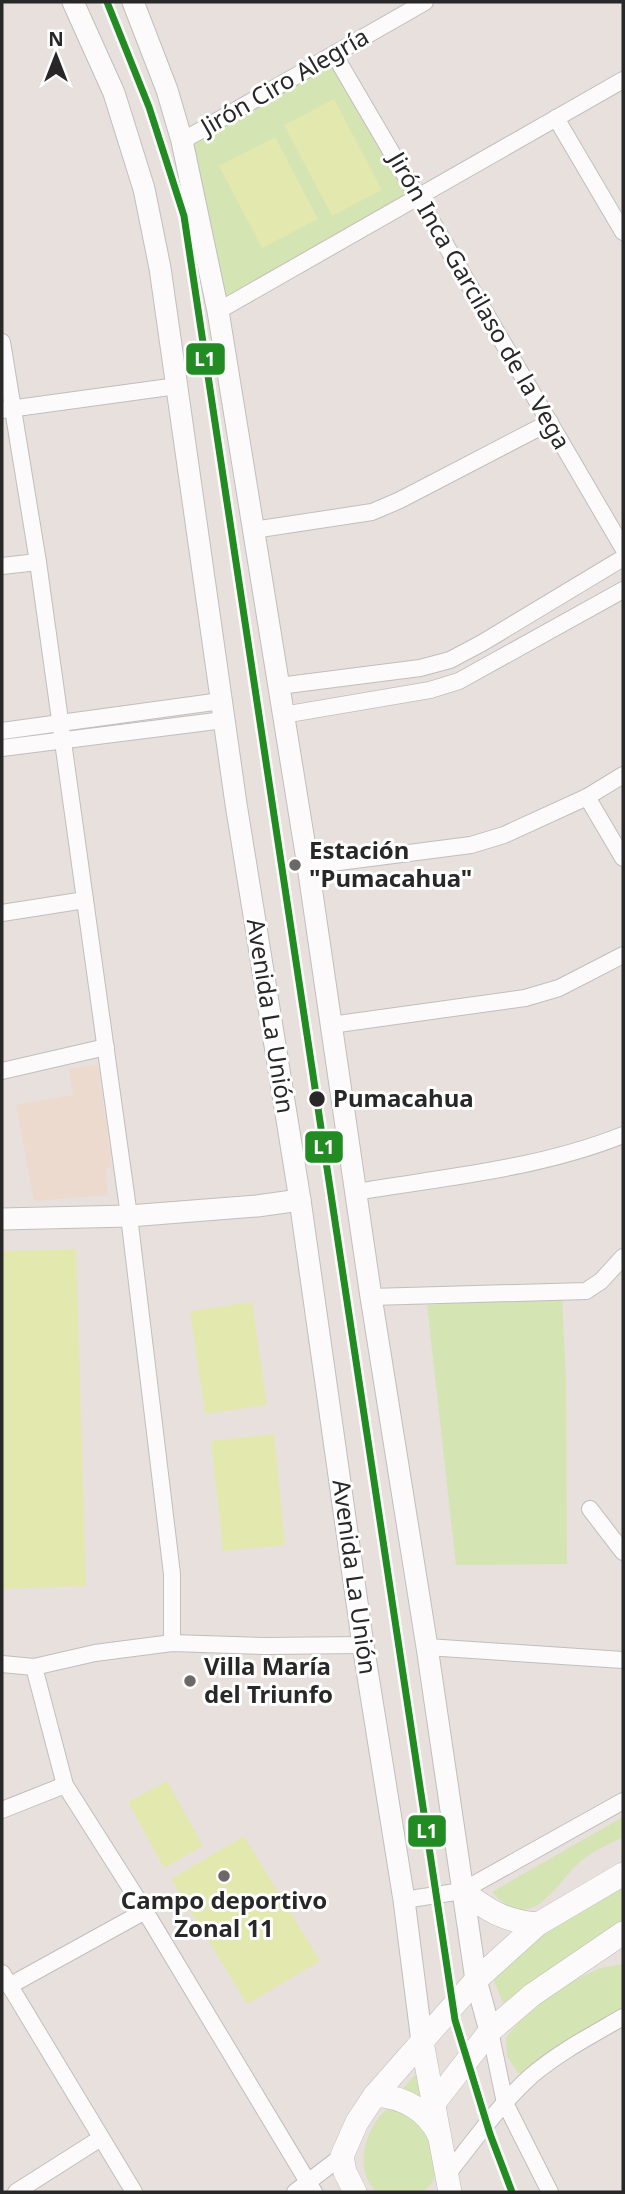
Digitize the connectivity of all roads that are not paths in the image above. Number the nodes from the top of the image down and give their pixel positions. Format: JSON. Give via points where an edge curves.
{"nodes":[{"id":1,"x":73,"y":2,"type":"edge"},
{"id":2,"x":133,"y":2,"type":"edge"},
{"id":3,"x":425,"y":2,"type":"edge"},
{"id":4,"x":334,"y":54,"type":"junction"},
{"id":5,"x":623,"y":80,"type":"edge"},
{"id":6,"x":556,"y":118,"type":"junction"},
{"id":7,"x":182,"y":141,"type":"junction"},
{"id":8,"x":418,"y":197,"type":"junction"},
{"id":9,"x":623,"y":232,"type":"edge"},
{"id":10,"x":218,"y":312,"type":"junction"},
{"id":11,"x":2,"y":342,"type":"edge"},
{"id":12,"x":177,"y":386,"type":"junction"},
{"id":13,"x":7,"y":410,"type":"edge"},
{"id":14,"x":550,"y":422,"type":"junction"},
{"id":15,"x":253,"y":530,"type":"junction"},
{"id":16,"x":623,"y":548,"type":"edge"},
{"id":17,"x":623,"y":558,"type":"edge"},
{"id":18,"x":38,"y":562,"type":"junction"},
{"id":19,"x":2,"y":566,"type":"edge"},
{"id":20,"x":623,"y":590,"type":"edge"},
{"id":21,"x":279,"y":686,"type":"junction"},
{"id":22,"x":222,"y":710,"type":"junction"},
{"id":23,"x":283,"y":715,"type":"junction"},
{"id":24,"x":60,"y":722,"type":"junction"},
{"id":25,"x":2,"y":731,"type":"edge"},
{"id":26,"x":62,"y":741,"type":"junction"},
{"id":27,"x":2,"y":748,"type":"edge"},
{"id":28,"x":623,"y":775,"type":"edge"},
{"id":29,"x":587,"y":797,"type":"junction"},
{"id":30,"x":623,"y":858,"type":"edge"},
{"id":31,"x":308,"y":866,"type":"junction"},
{"id":32,"x":85,"y":900,"type":"junction"},
{"id":33,"x":2,"y":913,"type":"edge"},
{"id":34,"x":623,"y":955,"type":"edge"},
{"id":35,"x":331,"y":1024,"type":"junction"},
{"id":36,"x":106,"y":1047,"type":"junction"},
{"id":37,"x":2,"y":1071,"type":"edge"},
{"id":38,"x":623,"y":1135,"type":"edge"},
{"id":39,"x":356,"y":1192,"type":"junction"},
{"id":40,"x":300,"y":1200,"type":"junction"},
{"id":41,"x":129,"y":1216,"type":"junction"},
{"id":42,"x":2,"y":1219,"type":"edge"},
{"id":43,"x":623,"y":1257,"type":"edge"},
{"id":44,"x":371,"y":1297,"type":"junction"},
{"id":45,"x":590,"y":1509,"type":"dead end"},
{"id":46,"x":623,"y":1552,"type":"edge"},
{"id":47,"x":172,"y":1643,"type":"junction"},
{"id":48,"x":363,"y":1645,"type":"junction"},
{"id":49,"x":427,"y":1647,"type":"junction"},
{"id":50,"x":623,"y":1660,"type":"edge"},
{"id":51,"x":2,"y":1664,"type":"edge"},
{"id":52,"x":34,"y":1667,"type":"junction"},
{"id":53,"x":65,"y":1785,"type":"junction"},
{"id":54,"x":623,"y":1801,"type":"edge"},
{"id":55,"x":2,"y":1810,"type":"edge"},
{"id":56,"x":623,"y":1874,"type":"edge"},
{"id":57,"x":462,"y":1891,"type":"junction"},
{"id":58,"x":404,"y":1900,"type":"junction"},
{"id":59,"x":145,"y":1912,"type":"junction"},
{"id":60,"x":538,"y":1924,"type":"junction"},
{"id":61,"x":623,"y":1933,"type":"edge"},
{"id":62,"x":5,"y":1980,"type":"edge"},
{"id":63,"x":476,"y":1980,"type":"junction"},
{"id":64,"x":623,"y":2017,"type":"edge"},
{"id":65,"x":490,"y":2031,"type":"junction"},
{"id":66,"x":422,"y":2042,"type":"junction"},
{"id":67,"x":375,"y":2095,"type":"junction"},
{"id":68,"x":435,"y":2102,"type":"junction"},
{"id":69,"x":505,"y":2103,"type":"junction"},
{"id":70,"x":101,"y":2138,"type":"junction"},
{"id":71,"x":440,"y":2138,"type":"junction"},
{"id":72,"x":342,"y":2156,"type":"junction"},
{"id":73,"x":443,"y":2187,"type":"edge"},
{"id":74,"x":306,"y":2189,"type":"edge"},
{"id":75,"x":16,"y":2192,"type":"edge"},
{"id":76,"x":134,"y":2192,"type":"edge"},
{"id":77,"x":355,"y":2192,"type":"edge"},
{"id":78,"x":550,"y":2192,"type":"edge"}],
"edges":[{"from":1,"to":12,"type":"street","name":"Avenida La Unión","via":[[114,93],[144,189]]},
{"from":2,"to":7,"type":"street"},
{"from":3,"to":4,"type":"street","name":"Jirón Ciro Alegría"},
{"from":4,"to":7,"type":"street","name":"Jirón Ciro Alegría"},
{"from":4,"to":8,"type":"street","name":"Jirón Inca Garcilaso de la Vega"},
{"from":5,"to":6,"type":"street"},
{"from":6,"to":8,"type":"street"},
{"from":6,"to":9,"type":"street"},
{"from":7,"to":10,"type":"street"},
{"from":8,"to":10,"type":"street"},
{"from":8,"to":14,"type":"street","name":"Jirón Inca Garcilaso de la Vega"},
{"from":10,"to":15,"type":"street"},
{"from":11,"to":13,"type":"street"},
{"from":12,"to":13,"type":"street"},
{"from":12,"to":22,"type":"street","name":"Avenida La Unión"},
{"from":13,"to":18,"type":"street"},
{"from":14,"to":15,"type":"street","via":[[372,512]]},
{"from":14,"to":16,"type":"street","name":"Jirón Inca Garcilaso de la Vega"},
{"from":15,"to":21,"type":"street"},
{"from":17,"to":21,"type":"street","via":[[450,660]]},
{"from":18,"to":19,"type":"street"},
{"from":18,"to":24,"type":"street"},
{"from":20,"to":23,"type":"street","via":[[459,681]]},
{"from":21,"to":23,"type":"street"},
{"from":22,"to":24,"type":"street"},
{"from":22,"to":26,"type":"street"},
{"from":22,"to":40,"type":"street","name":"Avenida La Unión"},
{"from":23,"to":31,"type":"street"},
{"from":24,"to":25,"type":"street"},
{"from":24,"to":26,"type":"street"},
{"from":26,"to":27,"type":"street"},
{"from":26,"to":32,"type":"street"},
{"from":28,"to":29,"type":"street"},
{"from":29,"to":30,"type":"street"},
{"from":29,"to":31,"type":"street","via":[[471,845]]},
{"from":31,"to":35,"type":"street"},
{"from":32,"to":33,"type":"street"},
{"from":32,"to":36,"type":"street"},
{"from":34,"to":35,"type":"street","via":[[559,988],[525,998]]},
{"from":35,"to":39,"type":"street"},
{"from":36,"to":37,"type":"street"},
{"from":36,"to":41,"type":"street"},
{"from":38,"to":39,"type":"street","via":[[545,1160]]},
{"from":39,"to":44,"type":"street"},
{"from":40,"to":41,"type":"street"},
{"from":40,"to":48,"type":"street","name":"Avenida La Unión"},
{"from":41,"to":42,"type":"street"},
{"from":41,"to":47,"type":"street","via":[[172,1574]]},
{"from":43,"to":44,"type":"street","via":[[586,1291]]},
{"from":44,"to":49,"type":"street"},
{"from":45,"to":46,"type":"street"},
{"from":47,"to":48,"type":"street"},
{"from":47,"to":52,"type":"street","via":[[94,1653]]},
{"from":48,"to":58,"type":"street","name":"Avenida La Unión"},
{"from":49,"to":50,"type":"street"},
{"from":49,"to":57,"type":"street"},
{"from":51,"to":52,"type":"street"},
{"from":52,"to":53,"type":"street"},
{"from":53,"to":55,"type":"street"},
{"from":53,"to":59,"type":"street"},
{"from":54,"to":57,"type":"street"},
{"from":56,"to":60,"type":"main road"},
{"from":57,"to":58,"type":"street"},
{"from":57,"to":60,"type":"main road","via":[[502,1918]]},
{"from":57,"to":63,"type":"street"},
{"from":58,"to":66,"type":"street","name":"Avenida La Unión"},
{"from":59,"to":62,"type":"street"},
{"from":59,"to":74,"type":"street"},
{"from":60,"to":63,"type":"main road"},
{"from":61,"to":65,"type":"main road","via":[[532,1995]]},
{"from":62,"to":70,"type":"street"},
{"from":63,"to":65,"type":"street"},
{"from":63,"to":66,"type":"main road"},
{"from":64,"to":69,"type":"street","via":[[561,2054]]},
{"from":65,"to":68,"type":"main road"},
{"from":65,"to":69,"type":"street"},
{"from":66,"to":67,"type":"main road"},
{"from":66,"to":68,"type":"main road"},
{"from":67,"to":71,"type":"main road","via":[[413,2105],[429,2119]]},
{"from":67,"to":72,"type":"main road"},
{"from":68,"to":71,"type":"main road"},
{"from":69,"to":73,"type":"street"},
{"from":69,"to":78,"type":"street"},
{"from":70,"to":75,"type":"street"},
{"from":70,"to":76,"type":"street"},
{"from":71,"to":73,"type":"main road"},
{"from":72,"to":74,"type":"street"},
{"from":72,"to":77,"type":"main road"}]}
